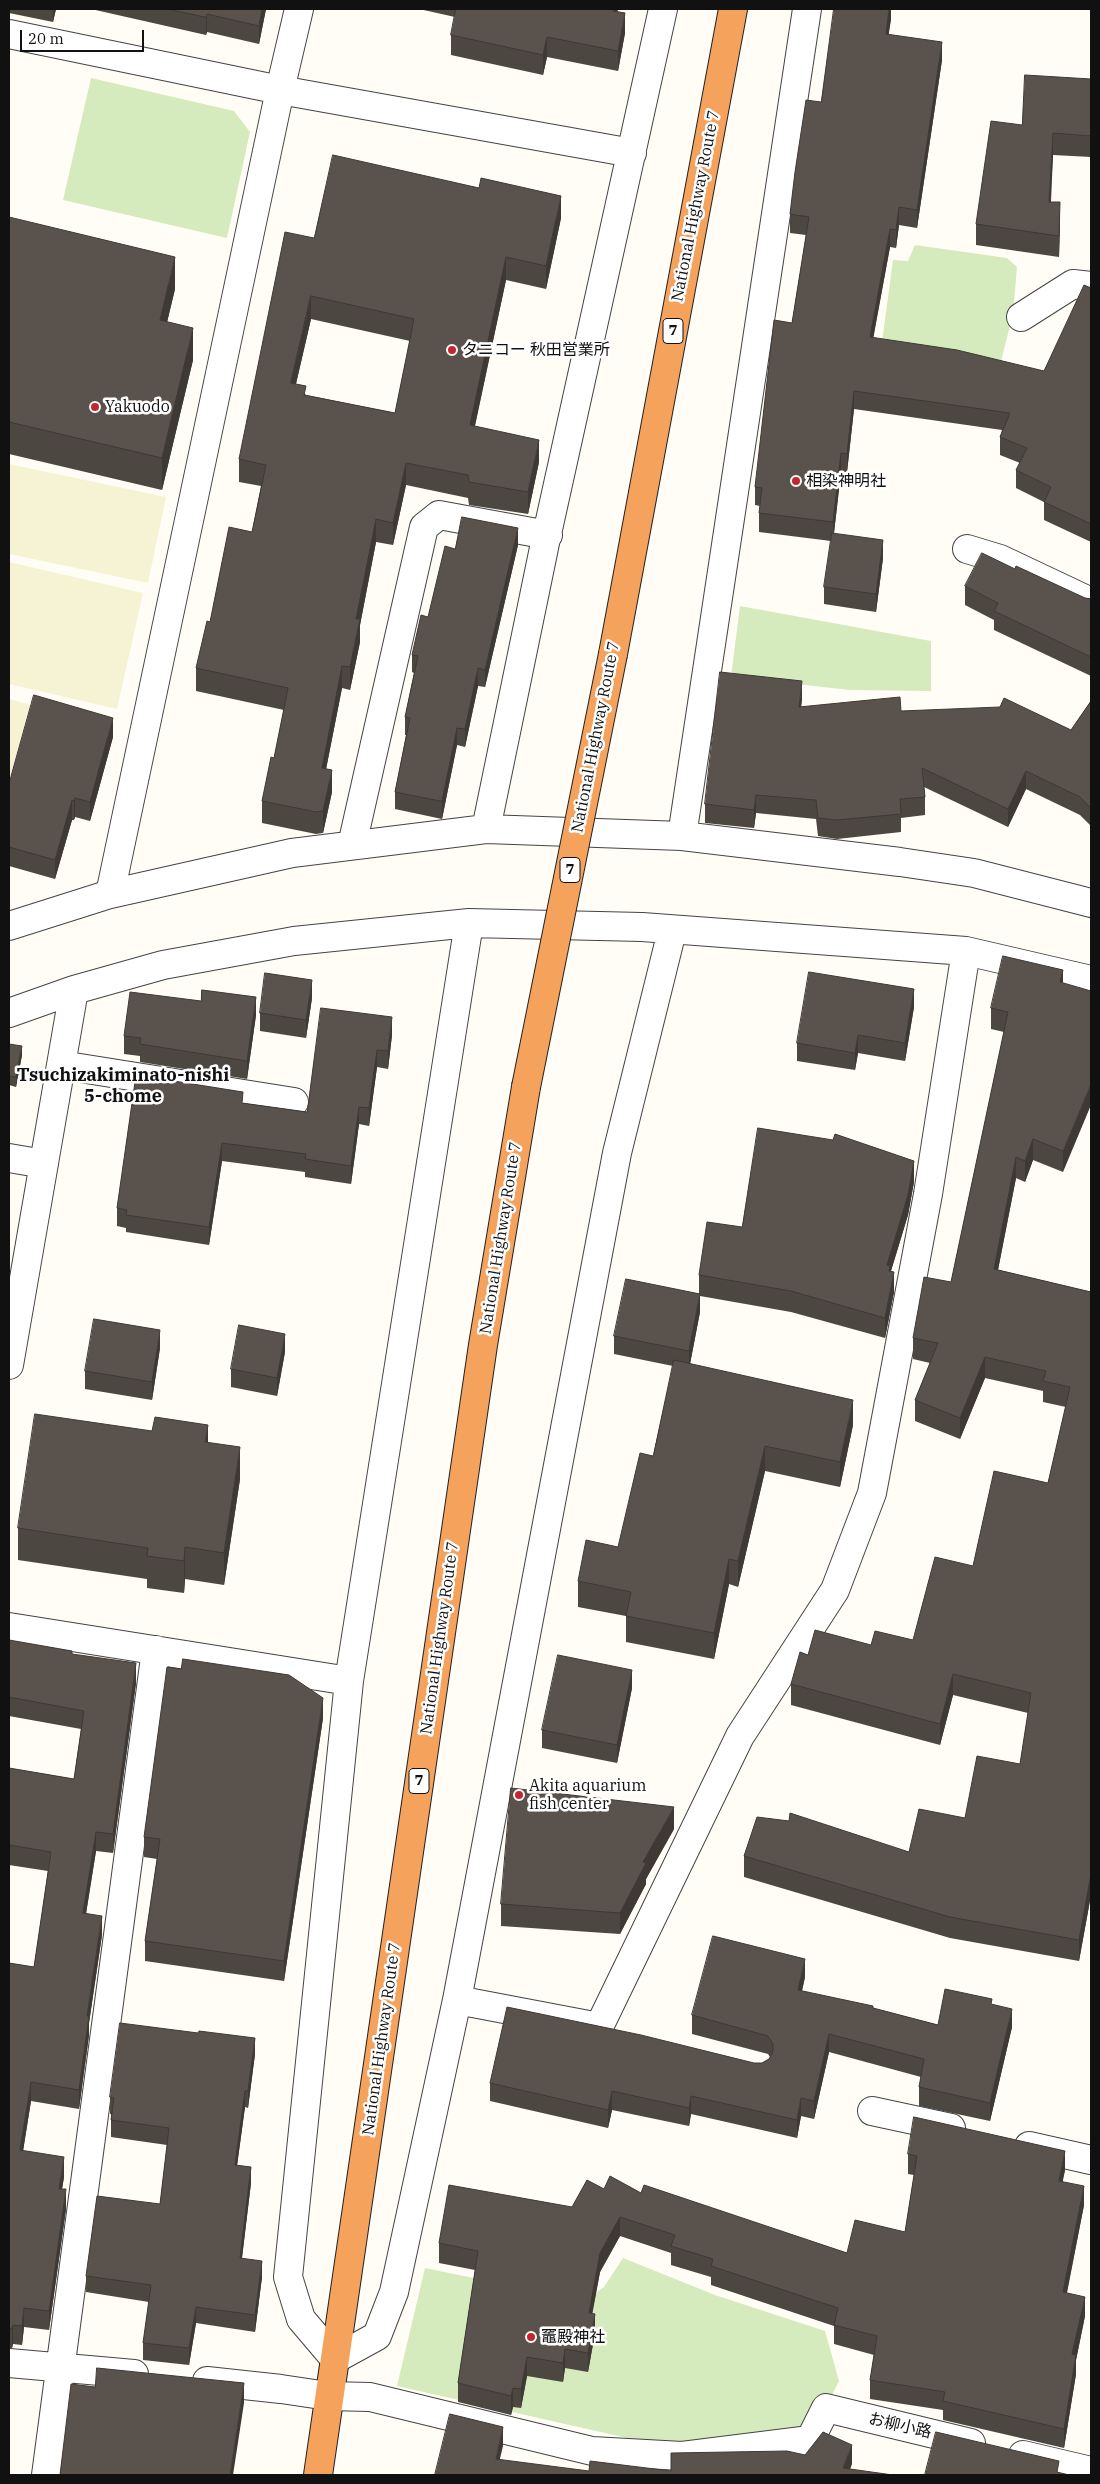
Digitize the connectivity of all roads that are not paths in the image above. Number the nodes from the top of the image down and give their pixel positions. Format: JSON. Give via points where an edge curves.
{"nodes":[{"id":1,"x":299,"y":9,"type":"edge"},
{"id":2,"x":662,"y":9,"type":"edge"},
{"id":3,"x":733,"y":9,"type":"edge"},
{"id":4,"x":807,"y":9,"type":"edge"},
{"id":5,"x":9,"y":34,"type":"edge"},
{"id":6,"x":280,"y":90,"type":"junction"},
{"id":7,"x":632,"y":153,"type":"junction"},
{"id":8,"x":1091,"y":286,"type":"edge"},
{"id":9,"x":1021,"y":317,"type":"dead end"},
{"id":10,"x":548,"y":535,"type":"junction"},
{"id":11,"x":967,"y":549,"type":"dead end"},
{"id":12,"x":1091,"y":602,"type":"edge"},
{"id":13,"x":486,"y":829,"type":"junction"},
{"id":14,"x":682,"y":836,"type":"junction"},
{"id":15,"x":352,"y":846,"type":"junction"},
{"id":16,"x":110,"y":894,"type":"junction"},
{"id":17,"x":1091,"y":903,"type":"edge"},
{"id":18,"x":469,"y":923,"type":"junction"},
{"id":19,"x":9,"y":926,"type":"edge"},
{"id":20,"x":672,"y":931,"type":"junction"},
{"id":21,"x":966,"y":951,"type":"junction"},
{"id":22,"x":1091,"y":980,"type":"edge"},
{"id":23,"x":74,"y":990,"type":"junction"},
{"id":24,"x":9,"y":1013,"type":"edge"},
{"id":25,"x":61,"y":1065,"type":"junction"},
{"id":26,"x":294,"y":1102,"type":"dead end"},
{"id":27,"x":9,"y":1158,"type":"edge"},
{"id":28,"x":44,"y":1164,"type":"junction"},
{"id":29,"x":9,"y":1365,"type":"edge"},
{"id":30,"x":9,"y":1627,"type":"edge"},
{"id":31,"x":156,"y":1650,"type":"junction"},
{"id":32,"x":349,"y":1681,"type":"junction"},
{"id":33,"x":457,"y":2000,"type":"junction"},
{"id":34,"x":599,"y":2027,"type":"junction"},
{"id":35,"x":627,"y":2034,"type":"edge"},
{"id":36,"x":872,"y":2111,"type":"dead end"},
{"id":37,"x":977,"y":2134,"type":"edge"},
{"id":38,"x":1005,"y":2141,"type":"edge"},
{"id":39,"x":1091,"y":2160,"type":"edge"},
{"id":40,"x":335,"y":2359,"type":"junction"},
{"id":41,"x":9,"y":2363,"type":"edge"},
{"id":42,"x":60,"y":2367,"type":"junction"},
{"id":43,"x":156,"y":2376,"type":"edge"},
{"id":44,"x":185,"y":2379,"type":"edge"},
{"id":45,"x":328,"y":2396,"type":"junction"},
{"id":46,"x":1091,"y":2471,"type":"edge"},
{"id":47,"x":46,"y":2475,"type":"edge"},
{"id":48,"x":318,"y":2475,"type":"edge"}],
"edges":[{"from":1,"to":6,"type":"street"},
{"from":2,"to":7,"type":"street"},
{"from":3,"to":40,"type":"highway","name":"National Highway Route 7","number":"7","bridge":true,"via":[[613,654],[526,1087],[483,1345]]},
{"from":4,"to":14,"type":"street"},
{"from":5,"to":6,"type":"street"},
{"from":6,"to":7,"type":"street"},
{"from":6,"to":16,"type":"street"},
{"from":7,"to":10,"type":"street"},
{"from":8,"to":9,"type":"street","via":[[1073,284]]},
{"from":10,"to":13,"type":"street"},
{"from":10,"to":15,"type":"street","via":[[440,514],[424,527]]},
{"from":11,"to":12,"type":"street","via":[[1000,558]]},
{"from":13,"to":14,"type":"street"},
{"from":13,"to":15,"type":"street"},
{"from":14,"to":17,"type":"street","via":[[974,873]]},
{"from":15,"to":16,"type":"street","via":[[292,853]]},
{"from":16,"to":19,"type":"street"},
{"from":18,"to":20,"type":"street","via":[[642,927]]},
{"from":18,"to":23,"type":"street","via":[[294,941],[163,965]]},
{"from":18,"to":32,"type":"street"},
{"from":20,"to":21,"type":"street"},
{"from":20,"to":33,"type":"street","via":[[617,1153]]},
{"from":21,"to":22,"type":"street"},
{"from":21,"to":34,"type":"street","via":[[928,1194],[872,1493],[835,1590],[740,1736]]},
{"from":23,"to":24,"type":"street"},
{"from":23,"to":25,"type":"street"},
{"from":25,"to":26,"type":"street"},
{"from":25,"to":28,"type":"street"},
{"from":27,"to":28,"type":"street"},
{"from":28,"to":29,"type":"street"},
{"from":30,"to":31,"type":"street"},
{"from":31,"to":32,"type":"street"},
{"from":31,"to":42,"type":"street"},
{"from":32,"to":40,"type":"street","via":[[288,2277],[301,2319]]},
{"from":33,"to":34,"type":"street"},
{"from":33,"to":40,"type":"street","via":[[394,2292],[377,2336]]},
{"from":34,"to":35,"type":"street"},
{"from":36,"to":37,"type":"street"},
{"from":38,"to":39,"type":"street"},
{"from":40,"to":45,"type":"highway","name":"National Highway Route 7","number":"7"},
{"from":41,"to":42,"type":"street"},
{"from":42,"to":43,"type":"street"},
{"from":42,"to":47,"type":"street"},
{"from":44,"to":45,"type":"street"},
{"from":45,"to":46,"type":"street","name":"お柳小路","via":[[370,2397],[592,2451],[682,2456],[810,2440],[826,2408]]},
{"from":45,"to":48,"type":"highway","name":"National Highway Route 7","number":"7"}]}
